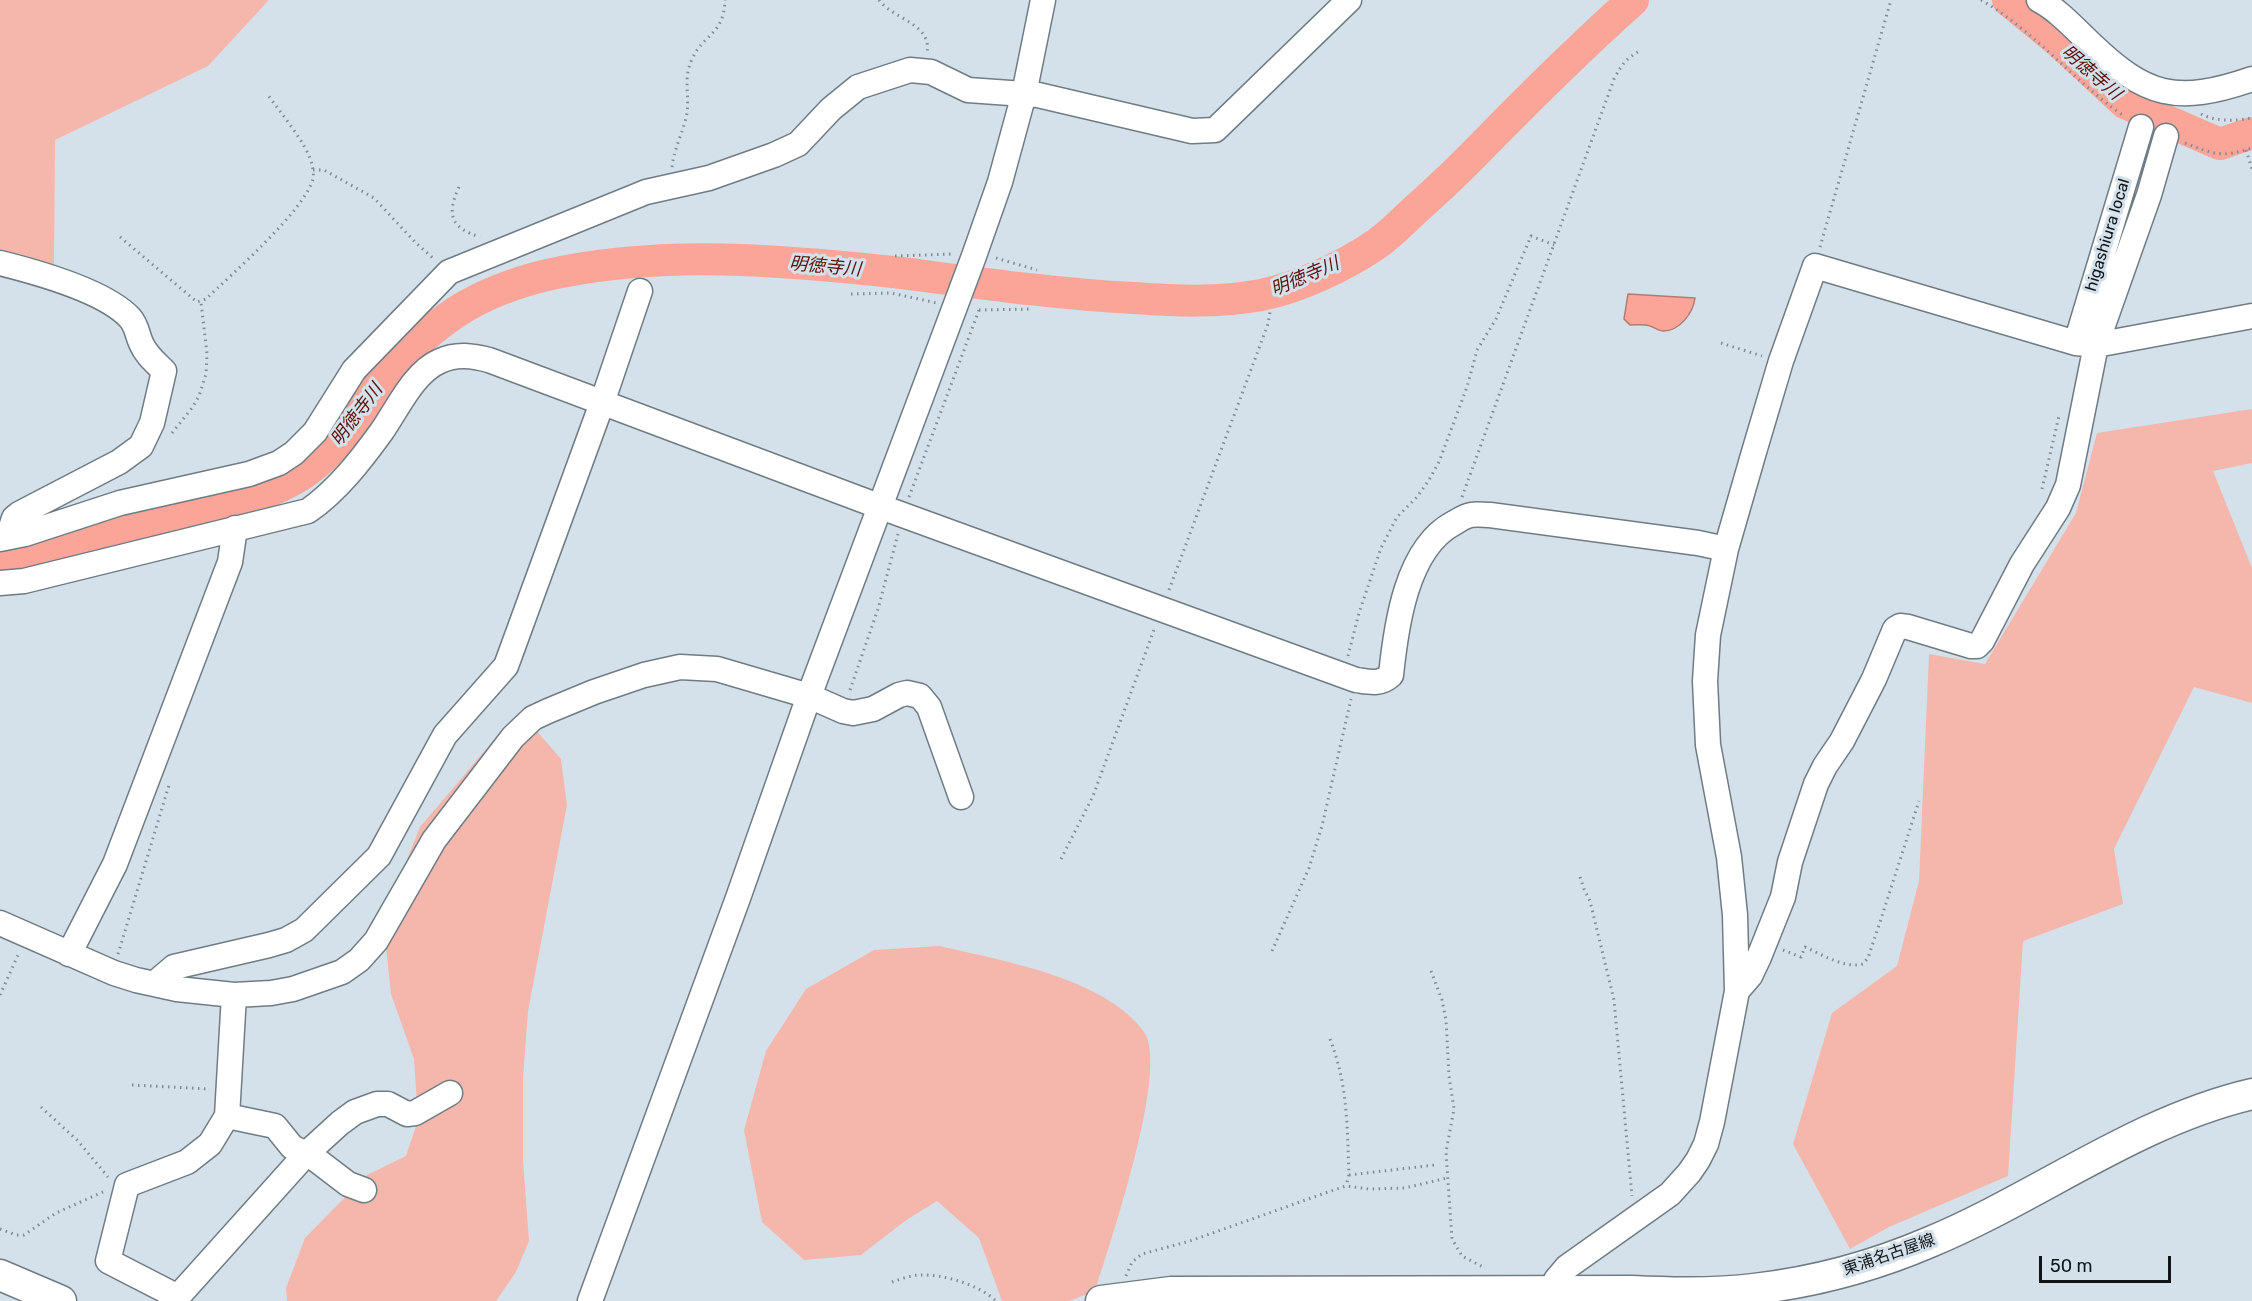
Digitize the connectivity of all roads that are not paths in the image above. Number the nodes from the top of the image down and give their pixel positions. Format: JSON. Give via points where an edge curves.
{"nodes":[{"id":1,"x":1043,"y":0,"type":"edge"},
{"id":2,"x":1348,"y":0,"type":"edge"},
{"id":3,"x":2039,"y":0,"type":"edge"},
{"id":4,"x":2252,"y":79,"type":"edge"},
{"id":5,"x":1024,"y":94,"type":"junction"},
{"id":6,"x":2141,"y":127,"type":"road end"},
{"id":7,"x":2166,"y":136,"type":"road end"},
{"id":8,"x":0,"y":263,"type":"edge"},
{"id":9,"x":640,"y":291,"type":"dead end"},
{"id":10,"x":2252,"y":316,"type":"edge"},
{"id":11,"x":2086,"y":344,"type":"junction"},
{"id":12,"x":602,"y":403,"type":"junction"},
{"id":13,"x":881,"y":507,"type":"junction"},
{"id":14,"x":235,"y":528,"type":"junction"},
{"id":15,"x":4,"y":538,"type":"edge"},
{"id":16,"x":1726,"y":549,"type":"junction"},
{"id":17,"x":0,"y":583,"type":"edge"},
{"id":18,"x":809,"y":696,"type":"junction"},
{"id":19,"x":961,"y":797,"type":"dead end"},
{"id":20,"x":0,"y":923,"type":"edge"},
{"id":21,"x":69,"y":954,"type":"junction"},
{"id":22,"x":154,"y":984,"type":"junction"},
{"id":23,"x":1737,"y":991,"type":"junction"},
{"id":24,"x":234,"y":994,"type":"junction"},
{"id":25,"x":450,"y":1093,"type":"dead end"},
{"id":26,"x":2252,"y":1094,"type":"edge"},
{"id":27,"x":226,"y":1116,"type":"junction"},
{"id":28,"x":306,"y":1154,"type":"junction"},
{"id":29,"x":364,"y":1190,"type":"dead end"},
{"id":30,"x":0,"y":1275,"type":"edge"},
{"id":31,"x":1555,"y":1293,"type":"junction"},
{"id":32,"x":1692,"y":1297,"type":"edge"},
{"id":33,"x":176,"y":1299,"type":"edge"},
{"id":34,"x":1115,"y":1299,"type":"edge"},
{"id":35,"x":61,"y":1301,"type":"edge"},
{"id":36,"x":590,"y":1301,"type":"edge"}],
"edges":[{"from":1,"to":5,"type":"street"},
{"from":2,"to":5,"type":"street","via":[[1215,130],[1192,131]]},
{"from":3,"to":4,"type":"street","via":[[2052,7],[2115,67],[2148,87],[2182,94],[2223,89]]},
{"from":5,"to":13,"type":"street","via":[[1000,182],[969,272]]},
{"from":5,"to":15,"type":"street","via":[[968,90],[931,72],[910,70],[858,87],[798,144],[774,156],[709,178],[646,192],[449,272],[354,370],[315,432],[279,463],[249,474],[120,503]]},
{"from":6,"to":11,"type":"street","name":"higashiura local"},
{"from":7,"to":11,"type":"street","via":[[2149,195]]},
{"from":8,"to":15,"type":"street","via":[[76,287],[116,306],[138,330],[147,354],[164,371],[152,423],[141,446],[19,514]]},
{"from":9,"to":12,"type":"street"},
{"from":10,"to":11,"type":"street"},
{"from":11,"to":16,"type":"street","via":[[1815,266],[1781,361]]},
{"from":11,"to":23,"type":"street","via":[[2068,485],[2058,508],[1977,646],[1908,627],[1895,629],[1874,679],[1816,784],[1790,862],[1783,897],[1750,976]]},
{"from":12,"to":13,"type":"street"},
{"from":12,"to":14,"type":"street","via":[[489,360],[470,356],[440,361],[417,380],[356,467],[318,504],[308,511]]},
{"from":12,"to":22,"type":"street","via":[[506,666],[445,735],[379,856],[304,930],[269,945],[174,967]]},
{"from":13,"to":16,"type":"street","via":[[1372,683],[1383,682],[1391,675],[1402,605],[1427,545],[1447,526],[1469,515]]},
{"from":13,"to":18,"type":"street"},
{"from":14,"to":17,"type":"street","via":[[24,581]]},
{"from":14,"to":21,"type":"street","via":[[230,562],[115,864]]},
{"from":16,"to":23,"type":"street","via":[[1708,635],[1705,681],[1708,745],[1729,857],[1735,915]]},
{"from":18,"to":19,"type":"street","via":[[853,713],[873,709],[899,695],[920,696],[929,707]]},
{"from":18,"to":24,"type":"street","via":[[717,669],[680,667],[594,692],[533,718],[513,737],[434,840],[376,941],[359,960],[342,972],[309,984],[271,993]]},
{"from":18,"to":36,"type":"street"},
{"from":20,"to":21,"type":"street"},
{"from":21,"to":22,"type":"street"},
{"from":22,"to":24,"type":"street"},
{"from":23,"to":31,"type":"street","via":[[1706,1144],[1689,1173],[1670,1194],[1567,1267],[1556,1280]]},
{"from":24,"to":27,"type":"street"},
{"from":25,"to":28,"type":"street","via":[[415,1113],[407,1114],[388,1104],[355,1112]]},
{"from":26,"to":32,"type":"main road","name":"東浦名古屋線","via":[[2180,1118],[1930,1242],[1862,1268]]},
{"from":27,"to":28,"type":"street","via":[[275,1126],[292,1147]]},
{"from":27,"to":33,"type":"street","via":[[210,1144],[187,1162],[120,1185],[108,1261]]},
{"from":28,"to":29,"type":"street","via":[[348,1184]]},
{"from":28,"to":33,"type":"street"},
{"from":30,"to":35,"type":"main road"},
{"from":31,"to":32,"type":"main road","name":"東浦名古屋線","via":[[1632,1291]]},
{"from":31,"to":34,"type":"main road","name":"東浦名古屋線","via":[[1171,1292]]}]}
